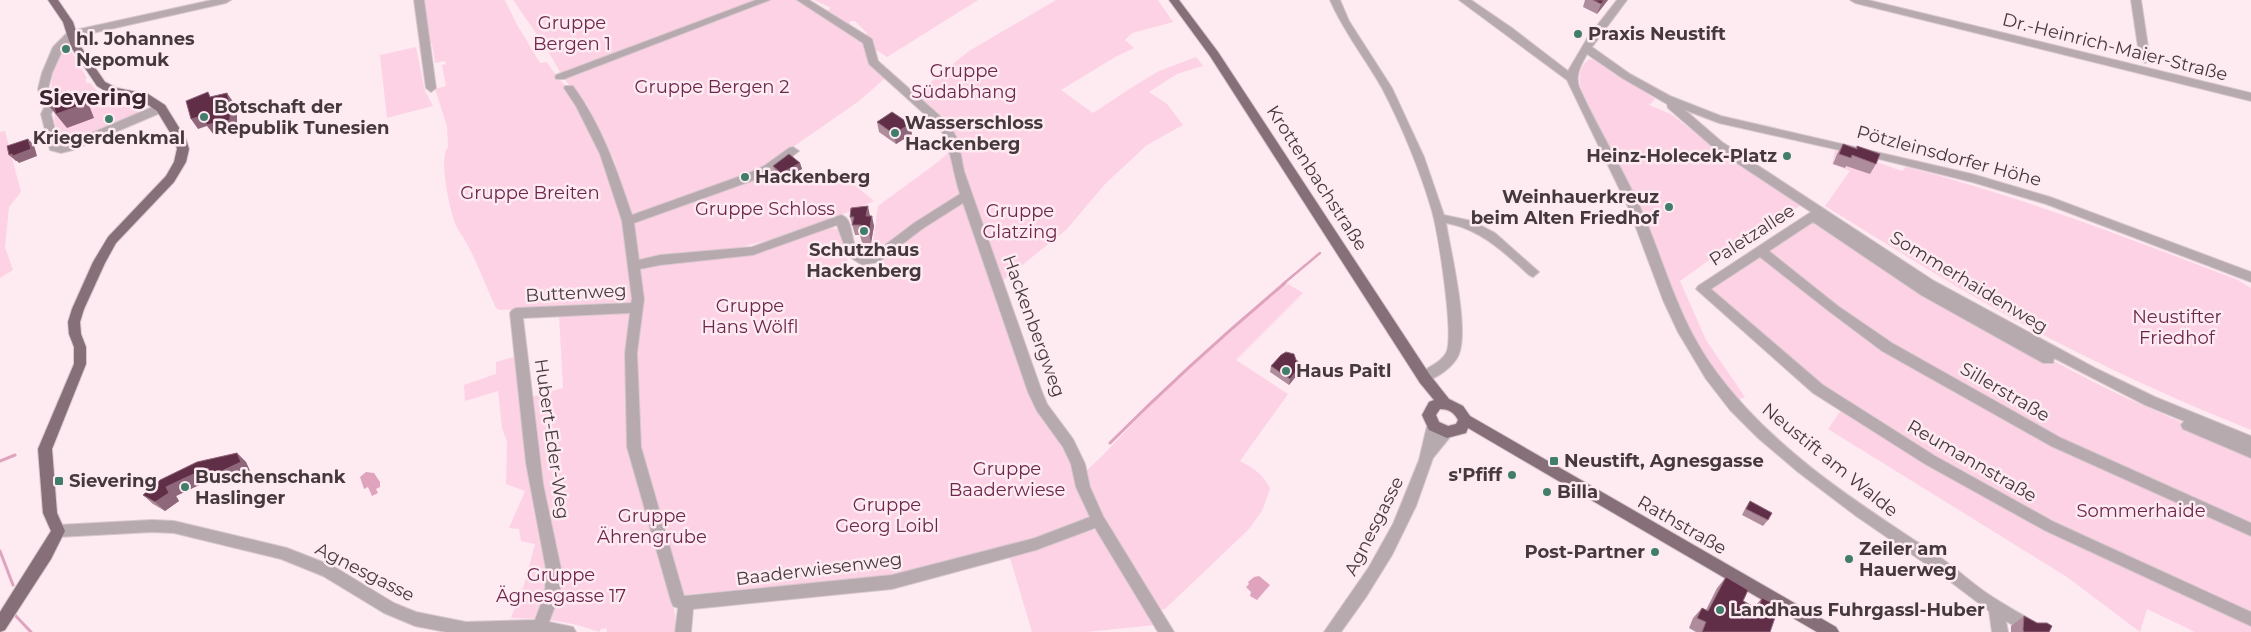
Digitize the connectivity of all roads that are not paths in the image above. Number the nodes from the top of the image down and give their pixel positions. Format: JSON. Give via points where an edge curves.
{"nodes":[{"id":1,"x":53,"y":0,"type":"edge"},
{"id":2,"x":226,"y":0,"type":"edge"},
{"id":3,"x":419,"y":0,"type":"edge"},
{"id":4,"x":766,"y":0,"type":"edge"},
{"id":5,"x":802,"y":0,"type":"edge"},
{"id":6,"x":1174,"y":0,"type":"edge"},
{"id":7,"x":1335,"y":0,"type":"edge"},
{"id":8,"x":1464,"y":0,"type":"edge"},
{"id":9,"x":1622,"y":0,"type":"edge"},
{"id":10,"x":1855,"y":0,"type":"edge"},
{"id":11,"x":2136,"y":0,"type":"edge"},
{"id":12,"x":71,"y":35,"type":"junction"},
{"id":13,"x":1586,"y":48,"type":"junction"},
{"id":14,"x":2144,"y":60,"type":"dead end"},
{"id":15,"x":560,"y":77,"type":"dead end"},
{"id":16,"x":1572,"y":79,"type":"junction"},
{"id":17,"x":431,"y":88,"type":"dead end"},
{"id":18,"x":569,"y":88,"type":"dead end"},
{"id":19,"x":2251,"y":97,"type":"edge"},
{"id":20,"x":1666,"y":99,"type":"junction"},
{"id":21,"x":160,"y":108,"type":"junction"},
{"id":22,"x":793,"y":151,"type":"dead end"},
{"id":23,"x":966,"y":196,"type":"junction"},
{"id":24,"x":1817,"y":214,"type":"junction"},
{"id":25,"x":1439,"y":218,"type":"junction"},
{"id":26,"x":628,"y":221,"type":"junction"},
{"id":27,"x":1761,"y":250,"type":"junction"},
{"id":28,"x":635,"y":266,"type":"junction"},
{"id":29,"x":1533,"y":272,"type":"dead end"},
{"id":30,"x":2251,"y":277,"type":"edge"},
{"id":31,"x":1702,"y":289,"type":"joint"},
{"id":32,"x":637,"y":308,"type":"junction"},
{"id":33,"x":516,"y":314,"type":"joint"},
{"id":34,"x":1425,"y":378,"type":"junction"},
{"id":35,"x":1440,"y":405,"type":"junction"},
{"id":36,"x":1434,"y":426,"type":"junction"},
{"id":37,"x":1458,"y":427,"type":"junction"},
{"id":38,"x":2251,"y":442,"type":"edge"},
{"id":39,"x":2251,"y":452,"type":"edge"},
{"id":40,"x":1426,"y":458,"type":"junction"},
{"id":41,"x":1098,"y":520,"type":"junction"},
{"id":42,"x":2251,"y":530,"type":"edge"},
{"id":43,"x":58,"y":531,"type":"junction"},
{"id":44,"x":686,"y":603,"type":"junction"},
{"id":45,"x":1996,"y":607,"type":"junction"},
{"id":46,"x":2251,"y":619,"type":"edge"},
{"id":47,"x":0,"y":625,"type":"edge"},
{"id":48,"x":1163,"y":627,"type":"edge"},
{"id":49,"x":540,"y":628,"type":"junction"},
{"id":50,"x":466,"y":630,"type":"edge"},
{"id":51,"x":568,"y":632,"type":"edge"},
{"id":52,"x":683,"y":632,"type":"edge"},
{"id":53,"x":1332,"y":632,"type":"edge"},
{"id":54,"x":1831,"y":632,"type":"edge"},
{"id":55,"x":2000,"y":632,"type":"edge"},
{"id":56,"x":2038,"y":632,"type":"edge"}],
"edges":[{"from":1,"to":12,"type":"main road","via":[[68,22]]},
{"from":2,"to":12,"type":"street"},
{"from":3,"to":17,"type":"street"},
{"from":4,"to":15,"type":"street"},
{"from":5,"to":23,"type":"street","name":"Hackenbergweg","via":[[868,41],[874,62],[944,126],[952,140]]},
{"from":6,"to":34,"type":"main road","name":"Krottenbachstraße","via":[[1214,54]]},
{"from":7,"to":25,"type":"street","via":[[1344,21],[1386,86],[1418,157]]},
{"from":8,"to":16,"type":"street"},
{"from":9,"to":13,"type":"street"},
{"from":10,"to":19,"type":"street","name":"Dr.-Heinrich-Maier-Straße"},
{"from":11,"to":14,"type":"street"},
{"from":12,"to":21,"type":"main road","via":[[106,88],[144,97]]},
{"from":12,"to":21,"type":"street","via":[[58,47],[43,89],[54,147],[69,147]]},
{"from":13,"to":16,"type":"street"},
{"from":13,"to":20,"type":"street","name":"Pötzleinsdorfer Höhe"},
{"from":16,"to":45,"type":"street","name":"Neustift am Walde","via":[[1635,209],[1684,332],[1725,394],[1764,434],[1804,468]]},
{"from":18,"to":26,"type":"street","via":[[606,154]]},
{"from":20,"to":24,"type":"street","name":"Sommerhaidenweg","via":[[1718,145]]},
{"from":20,"to":30,"type":"street","name":"Pötzleinsdorfer Höhe","via":[[1719,119],[1972,178],[2050,201]]},
{"from":21,"to":43,"type":"main road","via":[[180,139],[183,149],[180,162],[170,179],[112,240],[99,262],[74,322],[80,364],[45,450],[50,512]]},
{"from":22,"to":26,"type":"street","via":[[752,176]]},
{"from":23,"to":28,"type":"street","via":[[918,226],[875,259],[862,260],[852,253],[842,219],[753,251],[660,260]]},
{"from":23,"to":41,"type":"street","name":"Hackenbergweg","via":[[1035,392],[1068,443]]},
{"from":24,"to":27,"type":"street","name":"Paletzallee"},
{"from":24,"to":38,"type":"street","name":"Sommerhaidenweg","via":[[1930,284],[2090,372],[2150,401]]},
{"from":24,"to":39,"type":"street","via":[[1925,292],[2072,372]]},
{"from":25,"to":29,"type":"street","via":[[1455,219],[1480,228]]},
{"from":25,"to":34,"type":"street","via":[[1456,343],[1446,363]]},
{"from":26,"to":28,"type":"street"},
{"from":27,"to":31,"type":"street","name":"Paletzallee"},
{"from":27,"to":42,"type":"street","name":"Sillerstraße","via":[[1887,347],[2056,442]]},
{"from":28,"to":32,"type":"street"},
{"from":31,"to":46,"type":"street","name":"Reumannstraße","via":[[1818,389],[1930,460],[2049,526]]},
{"from":32,"to":33,"type":"street","name":"Buttenweg"},
{"from":32,"to":44,"type":"street","via":[[631,353],[634,447],[678,601]]},
{"from":33,"to":49,"type":"street","name":"Hubert-Eder-Weg","via":[[536,486],[554,564],[554,583]]},
{"from":34,"to":35,"type":"main road","name":"Krottenbachstraße"},
{"from":35,"to":36,"type":"main road","via":[[1429,415]]},
{"from":35,"to":37,"type":"main road","name":"Rathstraße","via":[[1459,409]]},
{"from":36,"to":37,"type":"main road","name":"Rathstraße"},
{"from":36,"to":40,"type":"street","name":"Agnesgasse"},
{"from":37,"to":40,"type":"street","name":"Agnesgasse"},
{"from":37,"to":54,"type":"main road","name":"Rathstraße","via":[[1514,450]]},
{"from":40,"to":53,"type":"street","name":"Agnesgasse","via":[[1380,562]]},
{"from":41,"to":44,"type":"street","name":"Baaderwiesenweg","via":[[1028,546],[892,582]]},
{"from":41,"to":48,"type":"street","name":"Hackenbergweg"},
{"from":43,"to":47,"type":"main road"},
{"from":43,"to":50,"type":"street","name":"Agnesgasse","via":[[152,526],[282,553],[328,571],[389,608],[414,619]]},
{"from":44,"to":52,"type":"street"},
{"from":45,"to":55,"type":"street"},
{"from":45,"to":56,"type":"street","name":"Neustift am Walde"},
{"from":49,"to":50,"type":"street","name":"Agnesgasse"},
{"from":49,"to":51,"type":"street","name":"Agnesgasse"}]}
